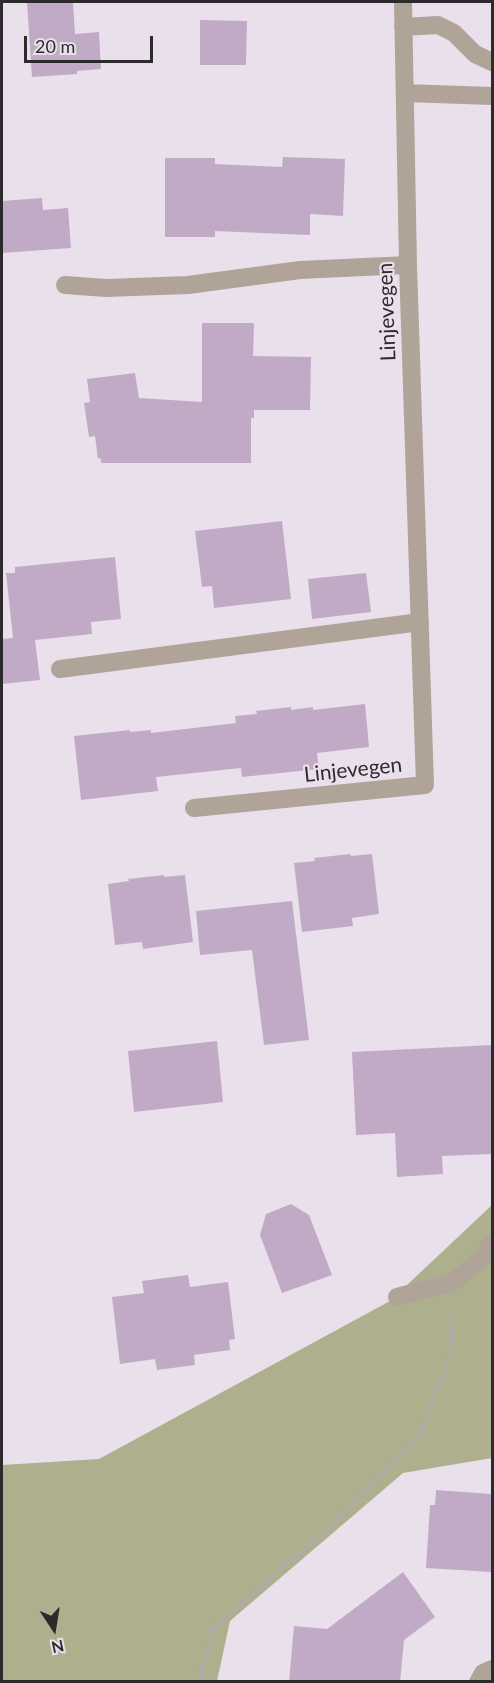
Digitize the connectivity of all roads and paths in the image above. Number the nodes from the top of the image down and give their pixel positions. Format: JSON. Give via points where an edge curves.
{"nodes":[{"id":1,"x":403,"y":2,"type":"edge"},
{"id":2,"x":403,"y":27,"type":"junction"},
{"id":3,"x":492,"y":62,"type":"edge"},
{"id":4,"x":405,"y":93,"type":"junction"},
{"id":5,"x":492,"y":96,"type":"edge"},
{"id":6,"x":408,"y":265,"type":"junction"},
{"id":7,"x":65,"y":285,"type":"dead end"},
{"id":8,"x":420,"y":621,"type":"junction"},
{"id":9,"x":60,"y":669,"type":"dead end"},
{"id":10,"x":194,"y":808,"type":"dead end"},
{"id":11,"x":492,"y":1243,"type":"edge"},
{"id":12,"x":453,"y":1282,"type":"junction"},
{"id":13,"x":397,"y":1297,"type":"dead end"},
{"id":14,"x":492,"y":1669,"type":"edge"},
{"id":15,"x":202,"y":1682,"type":"edge"},
{"id":16,"x":478,"y":1682,"type":"edge"}],
"edges":[{"from":1,"to":2,"type":"street","name":"Linjevegen"},
{"from":2,"to":3,"type":"street","via":[[438,25],[454,33],[475,54]]},
{"from":2,"to":4,"type":"street","name":"Linjevegen"},
{"from":4,"to":5,"type":"street"},
{"from":4,"to":6,"type":"street","name":"Linjevegen"},
{"from":6,"to":7,"type":"street","via":[[300,270],[188,285]]},
{"from":6,"to":8,"type":"street","name":"Linjevegen"},
{"from":8,"to":9,"type":"street"},
{"from":8,"to":10,"type":"street","name":"Linjevegen","via":[[425,785]]},
{"from":11,"to":12,"type":"street","via":[[480,1260]]},
{"from":12,"to":13,"type":"street"},
{"from":12,"to":15,"type":"path","via":[[452,1351],[420,1434],[331,1526],[213,1629]]},
{"from":14,"to":16,"type":"street","via":[[483,1673]]}]}
